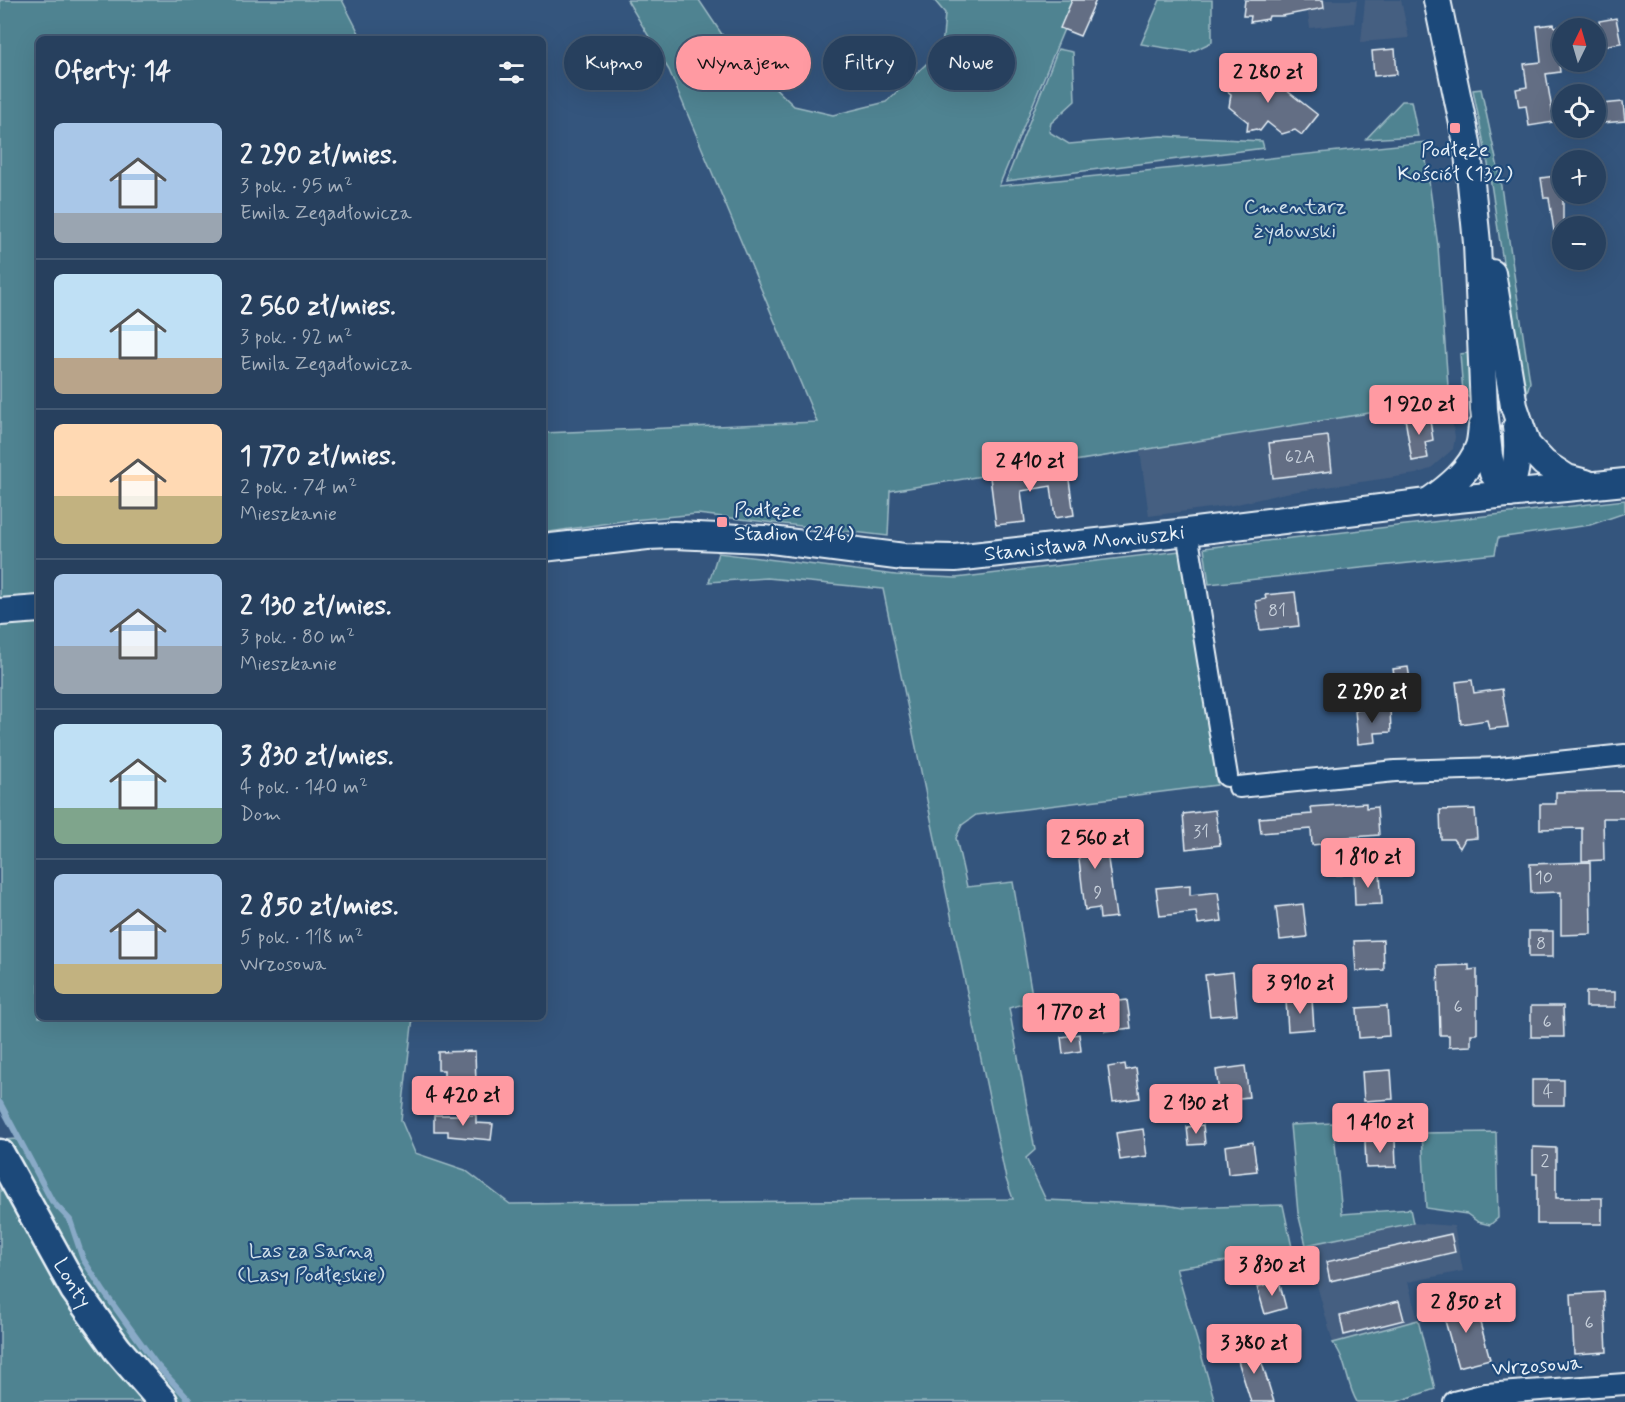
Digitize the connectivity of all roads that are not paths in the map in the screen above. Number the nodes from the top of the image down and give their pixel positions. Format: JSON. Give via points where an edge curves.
{"nodes":[{"id":1,"x":1437,"y":0,"type":"edge"},
{"id":2,"x":1467,"y":143,"type":"junction"},
{"id":3,"x":1514,"y":406,"type":"junction"},
{"id":4,"x":1484,"y":409,"type":"junction"},
{"id":5,"x":1625,"y":482,"type":"edge"},
{"id":6,"x":1594,"y":485,"type":"junction"},
{"id":7,"x":1509,"y":494,"type":"junction"},
{"id":8,"x":1428,"y":502,"type":"junction"},
{"id":9,"x":1187,"y":532,"type":"junction"},
{"id":10,"x":546,"y":548,"type":"edge"},
{"id":11,"x":36,"y":609,"type":"edge"},
{"id":12,"x":0,"y":612,"type":"edge"},
{"id":13,"x":1625,"y":755,"type":"edge"},
{"id":14,"x":0,"y":1154,"type":"edge"},
{"id":15,"x":1625,"y":1384,"type":"edge"},
{"id":16,"x":163,"y":1402,"type":"edge"},
{"id":17,"x":1454,"y":1402,"type":"edge"}],
"edges":[{"from":1,"to":2,"type":"street"},
{"from":2,"to":3,"type":"street"},
{"from":2,"to":4,"type":"street","via":[[1477,243]]},
{"from":3,"to":6,"type":"street","via":[[1527,445],[1544,463],[1567,478]]},
{"from":3,"to":7,"type":"street","via":[[1518,456]]},
{"from":4,"to":7,"type":"street","via":[[1492,473]]},
{"from":4,"to":8,"type":"street","via":[[1479,446],[1468,465],[1449,487]]},
{"from":5,"to":6,"type":"street","name":"Stanisława Moniuszki"},
{"from":6,"to":7,"type":"street","name":"Stanisława Moniuszki"},
{"from":7,"to":8,"type":"street","name":"Stanisława Moniuszki"},
{"from":8,"to":9,"type":"street","name":"Stanisława Moniuszki"},
{"from":9,"to":10,"type":"street","name":"Stanisława Moniuszki","via":[[955,558],[904,557],[764,539],[684,535]]},
{"from":9,"to":13,"type":"street","via":[[1233,782],[1499,768]]},
{"from":11,"to":12,"type":"street"},
{"from":14,"to":16,"type":"main road","name":"Lonty","via":[[75,1290],[117,1349]]},
{"from":15,"to":17,"type":"street","name":"Wrzosowa","via":[[1486,1394]]}]}
